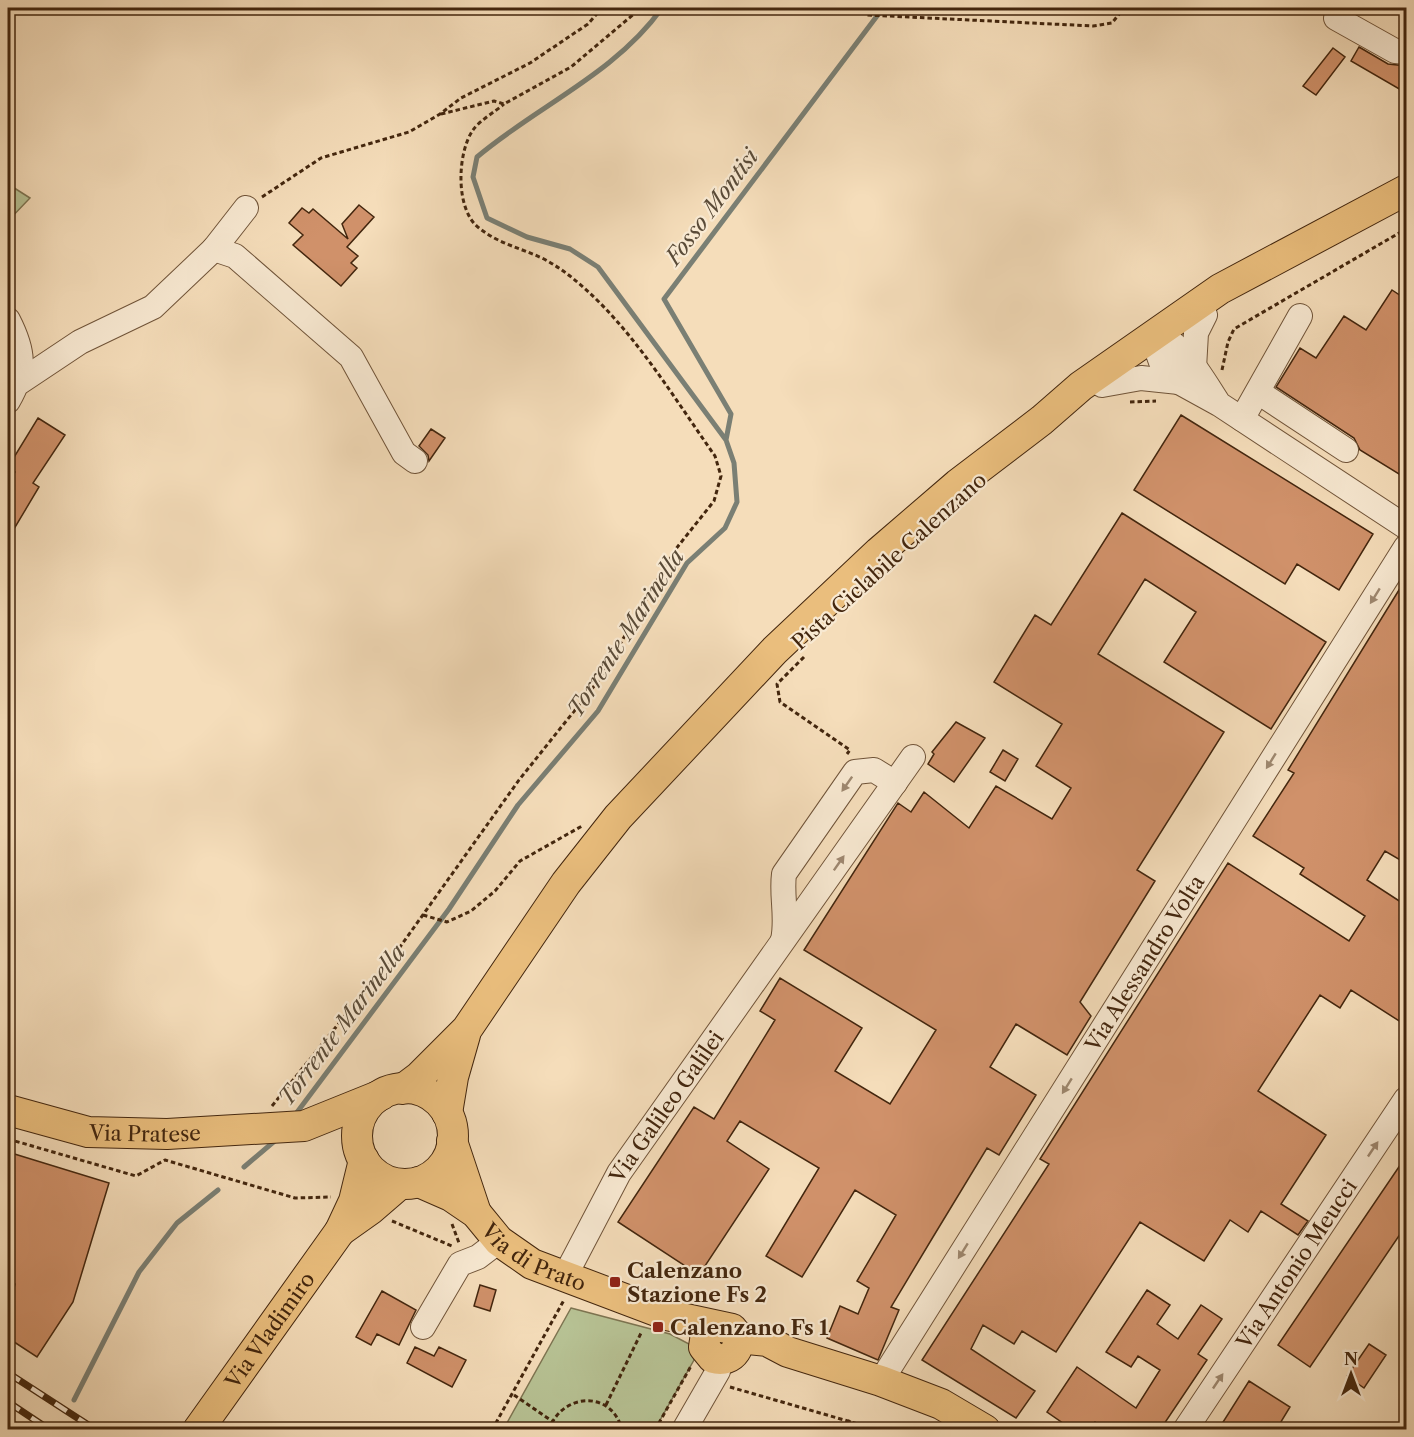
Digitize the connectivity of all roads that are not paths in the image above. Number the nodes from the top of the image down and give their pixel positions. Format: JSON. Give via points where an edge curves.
{"nodes":[{"id":1,"x":1336,"y":18,"type":"dead end"},
{"id":2,"x":1407,"y":52,"type":"edge"},
{"id":3,"x":1407,"y":190,"type":"edge"},
{"id":4,"x":246,"y":208,"type":"road end"},
{"id":5,"x":213,"y":249,"type":"junction"},
{"id":6,"x":1279,"y":260,"type":"junction"},
{"id":7,"x":1205,"y":315,"type":"junction"},
{"id":8,"x":1300,"y":316,"type":"dead end"},
{"id":9,"x":8,"y":320,"type":"edge"},
{"id":10,"x":1160,"y":341,"type":"junction"},
{"id":11,"x":1180,"y":383,"type":"junction"},
{"id":12,"x":1258,"y":392,"type":"junction"},
{"id":13,"x":12,"y":393,"type":"edge"},
{"id":14,"x":1114,"y":393,"type":"junction"},
{"id":15,"x":1242,"y":419,"type":"junction"},
{"id":16,"x":1042,"y":420,"type":"junction"},
{"id":17,"x":1346,"y":450,"type":"dead end"},
{"id":18,"x":415,"y":461,"type":"dead end"},
{"id":19,"x":1407,"y":527,"type":"edge"},
{"id":20,"x":1407,"y":547,"type":"edge"},
{"id":21,"x":913,"y":757,"type":"dead end"},
{"id":22,"x":895,"y":783,"type":"junction"},
{"id":23,"x":784,"y":896,"type":"junction"},
{"id":24,"x":812,"y":902,"type":"junction"},
{"id":25,"x":781,"y":945,"type":"junction"},
{"id":26,"x":467,"y":1029,"type":"junction"},
{"id":27,"x":392,"y":1092,"type":"junction"},
{"id":28,"x":1407,"y":1099,"type":"edge"},
{"id":29,"x":8,"y":1110,"type":"edge"},
{"id":30,"x":285,"y":1122,"type":"junction"},
{"id":31,"x":450,"y":1127,"type":"junction"},
{"id":32,"x":362,"y":1156,"type":"junction"},
{"id":33,"x":409,"y":1183,"type":"junction"},
{"id":34,"x":462,"y":1214,"type":"junction"},
{"id":35,"x":340,"y":1231,"type":"junction"},
{"id":36,"x":499,"y":1241,"type":"junction"},
{"id":37,"x":564,"y":1288,"type":"junction"},
{"id":38,"x":423,"y":1327,"type":"dead end"},
{"id":39,"x":721,"y":1349,"type":"junction"},
{"id":40,"x":881,"y":1381,"type":"junction"},
{"id":41,"x":198,"y":1430,"type":"edge"},
{"id":42,"x":684,"y":1430,"type":"edge"},
{"id":43,"x":986,"y":1430,"type":"edge"},
{"id":44,"x":1185,"y":1430,"type":"edge"}],
"edges":[{"from":1,"to":2,"type":"street","via":[[1395,51]]},
{"from":3,"to":6,"type":"main road"},
{"from":4,"to":5,"type":"street"},
{"from":5,"to":13,"type":"street","via":[[153,307],[80,342]]},
{"from":5,"to":18,"type":"street","via":[[235,256],[351,357],[404,453]]},
{"from":6,"to":7,"type":"main road"},
{"from":6,"to":10,"type":"main road","via":[[1220,289]]},
{"from":7,"to":10,"type":"main road"},
{"from":7,"to":11,"type":"street"},
{"from":8,"to":12,"type":"street"},
{"from":9,"to":13,"type":"street","via":[[19,342]]},
{"from":10,"to":11,"type":"street"},
{"from":10,"to":14,"type":"main road"},
{"from":10,"to":16,"type":"main road","via":[[1081,386]]},
{"from":11,"to":14,"type":"street","via":[[1141,378]]},
{"from":11,"to":15,"type":"street"},
{"from":12,"to":15,"type":"street"},
{"from":12,"to":17,"type":"street"},
{"from":14,"to":16,"type":"main road"},
{"from":15,"to":19,"type":"street"},
{"from":16,"to":26,"type":"main road","via":[[958,484],[879,552],[775,650],[618,817],[566,883]]},
{"from":20,"to":40,"type":"street","name":"Via Alessandro Volta","one_way":true},
{"from":21,"to":22,"type":"street","name":"Via Galileo Galilei"},
{"from":22,"to":23,"type":"street","name":"Via Galileo Galilei","one_way":true,"via":[[874,770],[855,772],[784,874]]},
{"from":24,"to":22,"type":"street","name":"Via Galileo Galilei","one_way":true},
{"from":23,"to":24,"type":"street","via":[[798,904]]},
{"from":23,"to":25,"type":"street","name":"Via Galileo Galilei","via":[[787,914]]},
{"from":24,"to":25,"type":"street","name":"Via Galileo Galilei"},
{"from":25,"to":37,"type":"street","name":"Via Galileo Galilei","via":[[619,1173]]},
{"from":26,"to":27,"type":"main road","via":[[424,1072]]},
{"from":26,"to":31,"type":"main road","via":[[453,1077]]},
{"from":27,"to":30,"type":"main road"},
{"from":27,"to":31,"type":"main road","name":"Via di Prato","via":[[423,1092],[433,1098]]},
{"from":27,"to":32,"type":"main road","via":[[368,1106],[360,1120],[357,1136]]},
{"from":44,"to":28,"type":"street","name":"Via Antonio Meucci","one_way":true},
{"from":29,"to":30,"type":"main road","name":"Via Pratese","via":[[88,1132],[126,1135],[228,1130]]},
{"from":30,"to":32,"type":"main road","name":"Via di Prato","via":[[330,1135]]},
{"from":31,"to":33,"type":"main road","via":[[445,1162],[438,1171]]},
{"from":31,"to":34,"type":"main road","name":"Via di Prato"},
{"from":32,"to":33,"type":"main road","name":"Via di Prato","via":[[373,1172],[386,1180]]},
{"from":32,"to":35,"type":"main road","name":"Via Vladimiro","via":[[354,1201]]},
{"from":33,"to":34,"type":"main road","name":"Via di Prato","via":[[451,1196]]},
{"from":33,"to":35,"type":"main road","name":"Via Vladimiro"},
{"from":34,"to":36,"type":"main road","name":"Via di Prato"},
{"from":35,"to":41,"type":"main road","name":"Via Vladimiro"},
{"from":36,"to":37,"type":"main road","name":"Via di Prato"},
{"from":36,"to":38,"type":"street","via":[[478,1257],[460,1264]]},
{"from":37,"to":39,"type":"main road","name":"Via di Prato"},
{"from":39,"to":40,"type":"main road","name":"Via di Prato","via":[[767,1341],[788,1352]]},
{"from":39,"to":42,"type":"street"},
{"from":40,"to":43,"type":"main road","name":"Via di Prato","via":[[941,1404]]}]}
